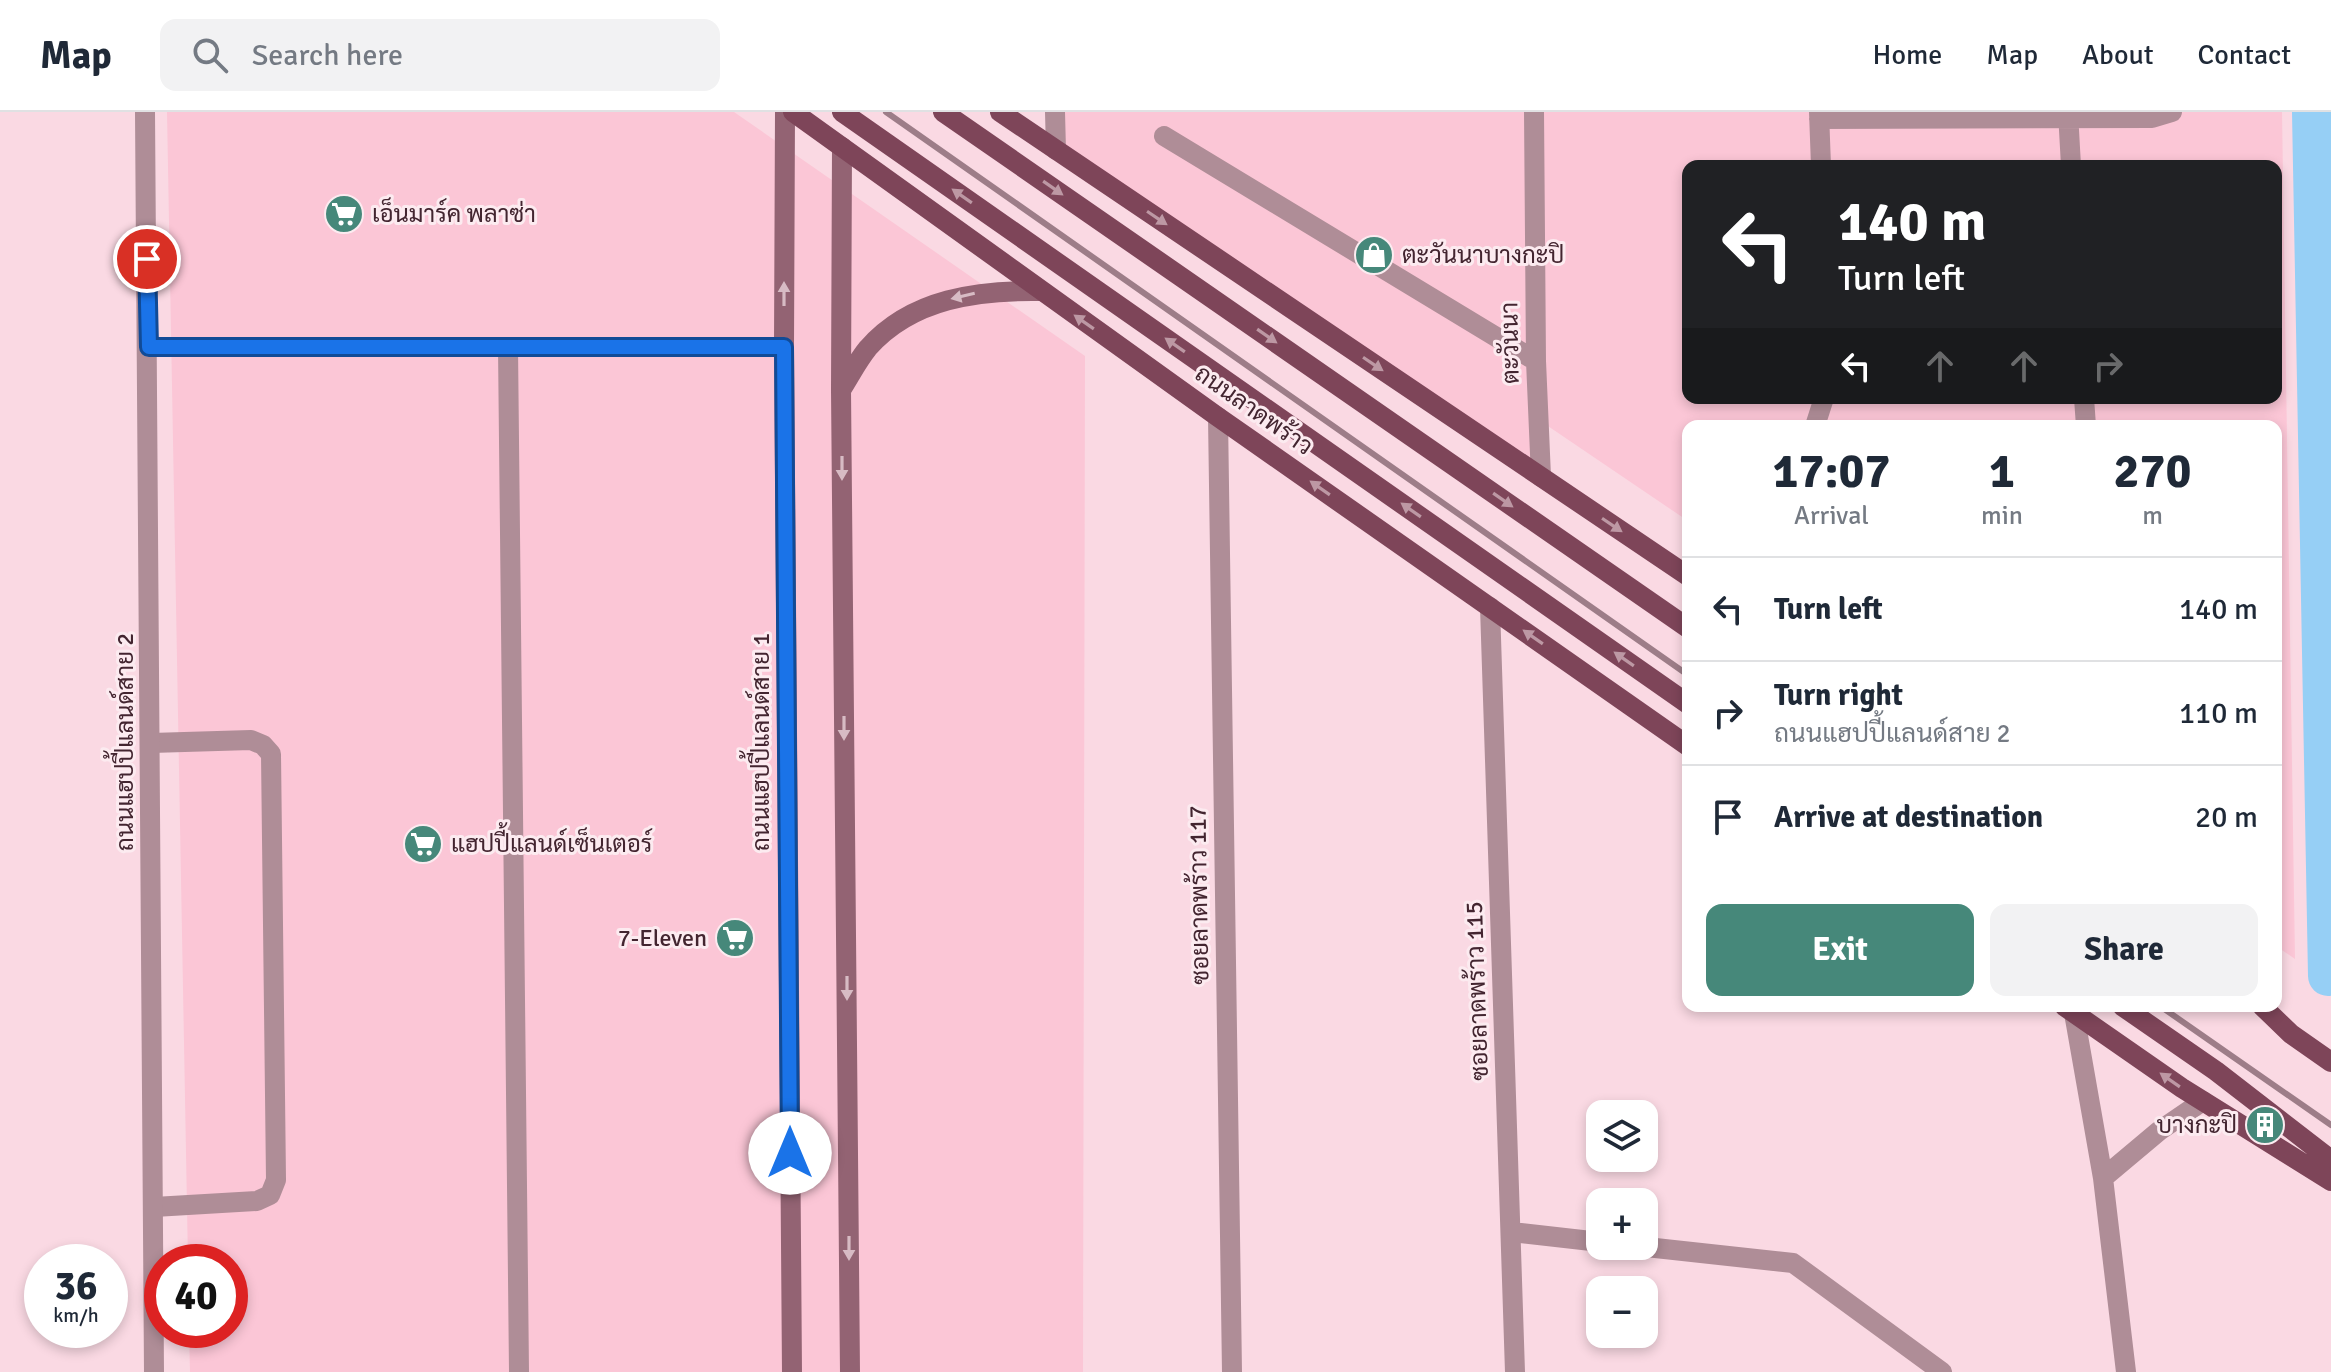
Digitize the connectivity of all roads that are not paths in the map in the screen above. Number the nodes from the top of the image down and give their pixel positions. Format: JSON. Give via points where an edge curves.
{"nodes":[{"id":1,"x":145,"y":112,"type":"edge"},
{"id":2,"x":785,"y":112,"type":"edge"},
{"id":3,"x":793,"y":112,"type":"edge"},
{"id":4,"x":845,"y":112,"type":"edge"},
{"id":5,"x":943,"y":112,"type":"edge"},
{"id":6,"x":1000,"y":112,"type":"edge"},
{"id":7,"x":1055,"y":112,"type":"edge"},
{"id":8,"x":1534,"y":112,"type":"edge"},
{"id":9,"x":2172,"y":112,"type":"edge"},
{"id":10,"x":1929,"y":115,"type":"edge"},
{"id":11,"x":2068,"y":115,"type":"edge"},
{"id":12,"x":1819,"y":116,"type":"edge"},
{"id":13,"x":1164,"y":136,"type":"dead end"},
{"id":14,"x":842,"y":147,"type":"junction"},
{"id":15,"x":1056,"y":150,"type":"junction"},
{"id":16,"x":1821,"y":160,"type":"edge"},
{"id":17,"x":2071,"y":160,"type":"edge"},
{"id":18,"x":1041,"y":291,"type":"junction"},
{"id":19,"x":149,"y":347,"type":"junction"},
{"id":20,"x":508,"y":347,"type":"junction"},
{"id":21,"x":784,"y":347,"type":"junction"},
{"id":22,"x":1536,"y":361,"type":"junction"},
{"id":23,"x":841,"y":390,"type":"junction"},
{"id":24,"x":1218,"y":417,"type":"junction"},
{"id":25,"x":1541,"y":477,"type":"junction"},
{"id":26,"x":1682,"y":572,"type":"edge"},
{"id":27,"x":1490,"y":607,"type":"junction"},
{"id":28,"x":1682,"y":624,"type":"edge"},
{"id":29,"x":1682,"y":700,"type":"edge"},
{"id":30,"x":1682,"y":742,"type":"edge"},
{"id":31,"x":151,"y":743,"type":"junction"},
{"id":32,"x":2070,"y":1012,"type":"edge"},
{"id":33,"x":2073,"y":1012,"type":"edge"},
{"id":34,"x":2131,"y":1012,"type":"edge"},
{"id":35,"x":2256,"y":1012,"type":"edge"},
{"id":36,"x":2268,"y":1012,"type":"edge"},
{"id":37,"x":2291,"y":1034,"type":"junction"},
{"id":38,"x":2331,"y":1062,"type":"edge"},
{"id":39,"x":2203,"y":1101,"type":"junction"},
{"id":40,"x":2331,"y":1160,"type":"edge"},
{"id":41,"x":2103,"y":1178,"type":"junction"},
{"id":42,"x":2331,"y":1181,"type":"edge"},
{"id":43,"x":154,"y":1207,"type":"junction"},
{"id":44,"x":1512,"y":1232,"type":"junction"},
{"id":45,"x":1586,"y":1240,"type":"edge"},
{"id":46,"x":1658,"y":1248,"type":"edge"},
{"id":47,"x":154,"y":1372,"type":"edge"},
{"id":48,"x":519,"y":1372,"type":"edge"},
{"id":49,"x":792,"y":1372,"type":"edge"},
{"id":50,"x":850,"y":1372,"type":"edge"},
{"id":51,"x":1232,"y":1372,"type":"edge"},
{"id":52,"x":1515,"y":1372,"type":"edge"},
{"id":53,"x":1942,"y":1372,"type":"edge"},
{"id":54,"x":2126,"y":1372,"type":"edge"}],
"edges":[{"from":1,"to":19,"type":"street","name":"ถนนแฮปปี้แลนด์สาย 2"},
{"from":21,"to":2,"type":"street","name":"ถนนแฮปปี้แลนด์สาย 1","one_way":true},
{"from":3,"to":14,"type":"main road","name":"ถนนลาดพร้าว"},
{"from":4,"to":14,"type":"main road"},
{"from":29,"to":4,"type":"main road","one_way":true},
{"from":5,"to":28,"type":"main road","one_way":true},
{"from":6,"to":15,"type":"main road"},
{"from":7,"to":15,"type":"street"},
{"from":8,"to":22,"type":"street","name":"ตะวันนา"},
{"from":9,"to":11,"type":"street","via":[[2152,118]]},
{"from":10,"to":11,"type":"street"},
{"from":10,"to":12,"type":"street"},
{"from":11,"to":17,"type":"street"},
{"from":12,"to":16,"type":"street"},
{"from":13,"to":22,"type":"street"},
{"from":14,"to":18,"type":"main road","name":"ถนนลาดพร้าว"},
{"from":14,"to":23,"type":"street"},
{"from":15,"to":25,"type":"main road","one_way":true},
{"from":18,"to":23,"type":"street","one_way":true,"via":[[962,295],[926,307],[892,326],[867,349]]},
{"from":24,"to":18,"type":"main road","name":"ถนนลาดพร้าว","one_way":true},
{"from":19,"to":20,"type":"street"},
{"from":19,"to":31,"type":"street","name":"ถนนแฮปปี้แลนด์สาย 2"},
{"from":20,"to":21,"type":"street"},
{"from":20,"to":48,"type":"street"},
{"from":21,"to":49,"type":"street","name":"ถนนแฮปปี้แลนด์สาย 1"},
{"from":22,"to":25,"type":"street","name":"ตะวันนา"},
{"from":23,"to":50,"type":"street","one_way":true},
{"from":27,"to":24,"type":"main road","name":"ถนนลาดพร้าว","one_way":true},
{"from":24,"to":51,"type":"street","name":"ซอยลาดพร้าว 117"},
{"from":25,"to":26,"type":"main road","one_way":true},
{"from":30,"to":27,"type":"main road","name":"ถนนลาดพร้าว","one_way":true},
{"from":27,"to":44,"type":"street","name":"ซอยลาดพร้าว 115"},
{"from":31,"to":43,"type":"street","name":"ถนนแฮปปี้แลนด์สาย 2"},
{"from":31,"to":43,"type":"street","via":[[251,740],[271,754],[276,1180],[270,1195],[257,1201]]},
{"from":32,"to":41,"type":"street"},
{"from":39,"to":33,"type":"main road","one_way":true},
{"from":34,"to":40,"type":"main road"},
{"from":35,"to":37,"type":"main road"},
{"from":36,"to":37,"type":"main road"},
{"from":37,"to":38,"type":"main road"},
{"from":39,"to":41,"type":"street"},
{"from":39,"to":42,"type":"main road"},
{"from":41,"to":54,"type":"street"},
{"from":43,"to":47,"type":"street","name":"ถนนแฮปปี้แลนด์สาย 2"},
{"from":44,"to":45,"type":"street"},
{"from":44,"to":52,"type":"street","name":"ซอยลาดพร้าว 115"},
{"from":46,"to":53,"type":"street","via":[[1793,1263]]}]}
